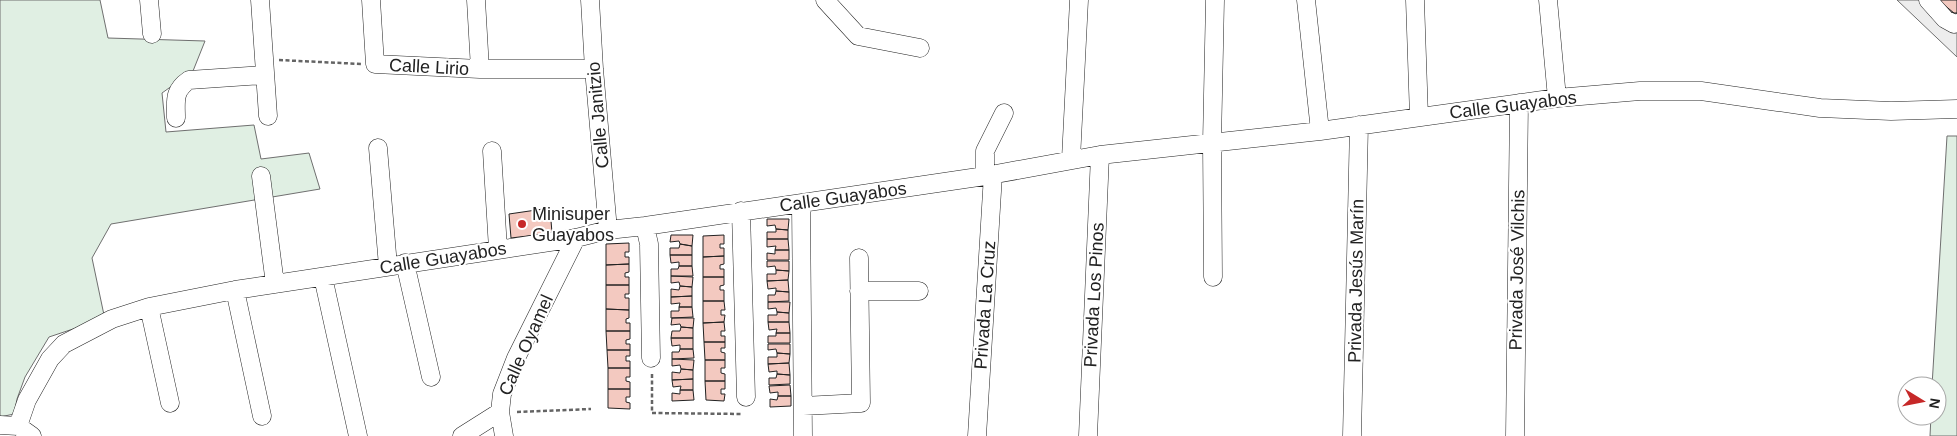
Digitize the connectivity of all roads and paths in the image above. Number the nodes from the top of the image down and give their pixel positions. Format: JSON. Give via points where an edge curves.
{"nodes":[{"id":1,"x":149,"y":0,"type":"edge"},
{"id":2,"x":260,"y":0,"type":"edge"},
{"id":3,"x":371,"y":0,"type":"edge"},
{"id":4,"x":476,"y":0,"type":"edge"},
{"id":5,"x":590,"y":0,"type":"edge"},
{"id":6,"x":825,"y":0,"type":"edge"},
{"id":7,"x":1078,"y":0,"type":"edge"},
{"id":8,"x":1215,"y":0,"type":"edge"},
{"id":9,"x":1306,"y":0,"type":"edge"},
{"id":10,"x":1415,"y":0,"type":"edge"},
{"id":11,"x":1548,"y":0,"type":"edge"},
{"id":12,"x":1928,"y":0,"type":"edge"},
{"id":13,"x":1957,"y":23,"type":"edge"},
{"id":14,"x":152,"y":34,"type":"dead end"},
{"id":15,"x":920,"y":48,"type":"dead end"},
{"id":16,"x":374,"y":64,"type":"junction"},
{"id":17,"x":265,"y":68,"type":"junction"},
{"id":18,"x":480,"y":69,"type":"junction"},
{"id":19,"x":594,"y":69,"type":"junction"},
{"id":20,"x":1557,"y":98,"type":"junction"},
{"id":21,"x":1519,"y":103,"type":"junction"},
{"id":22,"x":1957,"y":108,"type":"edge"},
{"id":23,"x":1004,"y":113,"type":"dead end"},
{"id":24,"x":268,"y":116,"type":"dead end"},
{"id":25,"x":1419,"y":117,"type":"junction"},
{"id":26,"x":176,"y":118,"type":"dead end"},
{"id":27,"x":1359,"y":125,"type":"junction"},
{"id":28,"x":1320,"y":131,"type":"junction"},
{"id":29,"x":1212,"y":142,"type":"junction"},
{"id":30,"x":378,"y":148,"type":"dead end"},
{"id":31,"x":492,"y":151,"type":"dead end"},
{"id":32,"x":1100,"y":155,"type":"junction"},
{"id":33,"x":1071,"y":159,"type":"junction"},
{"id":34,"x":989,"y":175,"type":"junction"},
{"id":35,"x":261,"y":176,"type":"dead end"},
{"id":36,"x":802,"y":203,"type":"junction"},
{"id":37,"x":741,"y":211,"type":"junction"},
{"id":38,"x":645,"y":226,"type":"junction"},
{"id":39,"x":608,"y":230,"type":"junction"},
{"id":40,"x":576,"y":238,"type":"junction"},
{"id":41,"x":498,"y":249,"type":"junction"},
{"id":42,"x":859,"y":258,"type":"dead end"},
{"id":43,"x":396,"y":264,"type":"junction"},
{"id":44,"x":323,"y":277,"type":"junction"},
{"id":45,"x":1213,"y":277,"type":"dead end"},
{"id":46,"x":276,"y":284,"type":"junction"},
{"id":47,"x":235,"y":290,"type":"junction"},
{"id":48,"x":859,"y":291,"type":"junction"},
{"id":49,"x":919,"y":291,"type":"dead end"},
{"id":50,"x":149,"y":307,"type":"junction"},
{"id":51,"x":651,"y":358,"type":"joint"},
{"id":52,"x":431,"y":377,"type":"dead end"},
{"id":53,"x":746,"y":396,"type":"joint"},
{"id":54,"x":170,"y":403,"type":"dead end"},
{"id":55,"x":803,"y":406,"type":"junction"},
{"id":56,"x":591,"y":409,"type":"dead end"},
{"id":57,"x":500,"y":412,"type":"junction"},
{"id":58,"x":262,"y":416,"type":"dead end"},
{"id":59,"x":0,"y":425,"type":"edge"},
{"id":60,"x":25,"y":431,"type":"edge"},
{"id":61,"x":358,"y":436,"type":"edge"},
{"id":62,"x":462,"y":436,"type":"edge"},
{"id":63,"x":504,"y":436,"type":"edge"},
{"id":64,"x":802,"y":436,"type":"edge"},
{"id":65,"x":977,"y":436,"type":"edge"},
{"id":66,"x":1088,"y":436,"type":"edge"},
{"id":67,"x":1352,"y":436,"type":"edge"},
{"id":68,"x":1516,"y":436,"type":"edge"}],
"edges":[{"from":1,"to":14,"type":"street"},
{"from":2,"to":17,"type":"street"},
{"from":3,"to":16,"type":"street"},
{"from":4,"to":18,"type":"street"},
{"from":5,"to":19,"type":"street","name":"Calle Janitzio"},
{"from":6,"to":15,"type":"street","via":[[858,36]]},
{"from":7,"to":33,"type":"street"},
{"from":8,"to":29,"type":"street"},
{"from":9,"to":28,"type":"street"},
{"from":10,"to":25,"type":"street"},
{"from":11,"to":20,"type":"street"},
{"from":12,"to":13,"type":"street","via":[[1945,19]]},
{"from":16,"to":17,"type":"path","name":"Calle Lirio"},
{"from":16,"to":18,"type":"street","name":"Calle Lirio"},
{"from":17,"to":24,"type":"street"},
{"from":17,"to":26,"type":"street","via":[[189,80],[179,86],[176,94]]},
{"from":18,"to":19,"type":"street","name":"Calle Lirio"},
{"from":19,"to":39,"type":"street","name":"Calle Janitzio"},
{"from":20,"to":21,"type":"street","name":"Calle Guayabos"},
{"from":20,"to":22,"type":"street","name":"Calle Guayabos","via":[[1640,91],[1701,91],[1820,108],[1891,111]]},
{"from":21,"to":25,"type":"street","name":"Calle Guayabos"},
{"from":21,"to":68,"type":"street","name":"Privada José Vilchis"},
{"from":23,"to":34,"type":"street","name":"Privada La Cruz","via":[[985,151]]},
{"from":25,"to":27,"type":"street","name":"Calle Guayabos"},
{"from":27,"to":28,"type":"street","name":"Calle Guayabos"},
{"from":27,"to":67,"type":"street","name":"Privada Jesús Marín"},
{"from":28,"to":29,"type":"street","name":"Calle Guayabos"},
{"from":29,"to":32,"type":"street","name":"Calle Guayabos"},
{"from":29,"to":45,"type":"street"},
{"from":30,"to":43,"type":"street"},
{"from":31,"to":41,"type":"street"},
{"from":32,"to":33,"type":"street","name":"Calle Guayabos"},
{"from":32,"to":66,"type":"street","name":"Privada Los Pinos"},
{"from":33,"to":34,"type":"street","name":"Calle Guayabos"},
{"from":34,"to":36,"type":"street","name":"Calle Guayabos"},
{"from":34,"to":65,"type":"street","name":"Privada La Cruz"},
{"from":35,"to":46,"type":"street"},
{"from":36,"to":37,"type":"street","name":"Calle Guayabos"},
{"from":36,"to":55,"type":"street"},
{"from":37,"to":38,"type":"street","name":"Calle Guayabos"},
{"from":37,"to":53,"type":"street"},
{"from":38,"to":39,"type":"street","name":"Calle Guayabos"},
{"from":38,"to":51,"type":"street","via":[[649,244]]},
{"from":39,"to":40,"type":"street","name":"Calle Guayabos"},
{"from":40,"to":41,"type":"street","name":"Calle Guayabos"},
{"from":40,"to":57,"type":"street","name":"Calle Oyamel","via":[[516,358],[502,394]]},
{"from":41,"to":43,"type":"street","name":"Calle Guayabos"},
{"from":42,"to":48,"type":"street"},
{"from":43,"to":44,"type":"street","name":"Calle Guayabos"},
{"from":43,"to":52,"type":"street"},
{"from":44,"to":46,"type":"street","name":"Calle Guayabos"},
{"from":44,"to":61,"type":"street"},
{"from":46,"to":47,"type":"street","name":"Calle Guayabos"},
{"from":47,"to":50,"type":"street","name":"Calle Guayabos"},
{"from":47,"to":58,"type":"street"},
{"from":48,"to":49,"type":"street"},
{"from":48,"to":55,"type":"street","via":[[861,403]]},
{"from":50,"to":54,"type":"street"},
{"from":50,"to":60,"type":"street","name":"Calle Guayabos","via":[[112,319],[64,344],[38,379]]},
{"from":51,"to":53,"type":"path","via":[[652,413],[747,414]]},
{"from":55,"to":64,"type":"street"},
{"from":56,"to":57,"type":"path"},
{"from":57,"to":62,"type":"street","name":"Calle Oyamel"},
{"from":57,"to":63,"type":"street"},
{"from":59,"to":60,"type":"street"}]}
